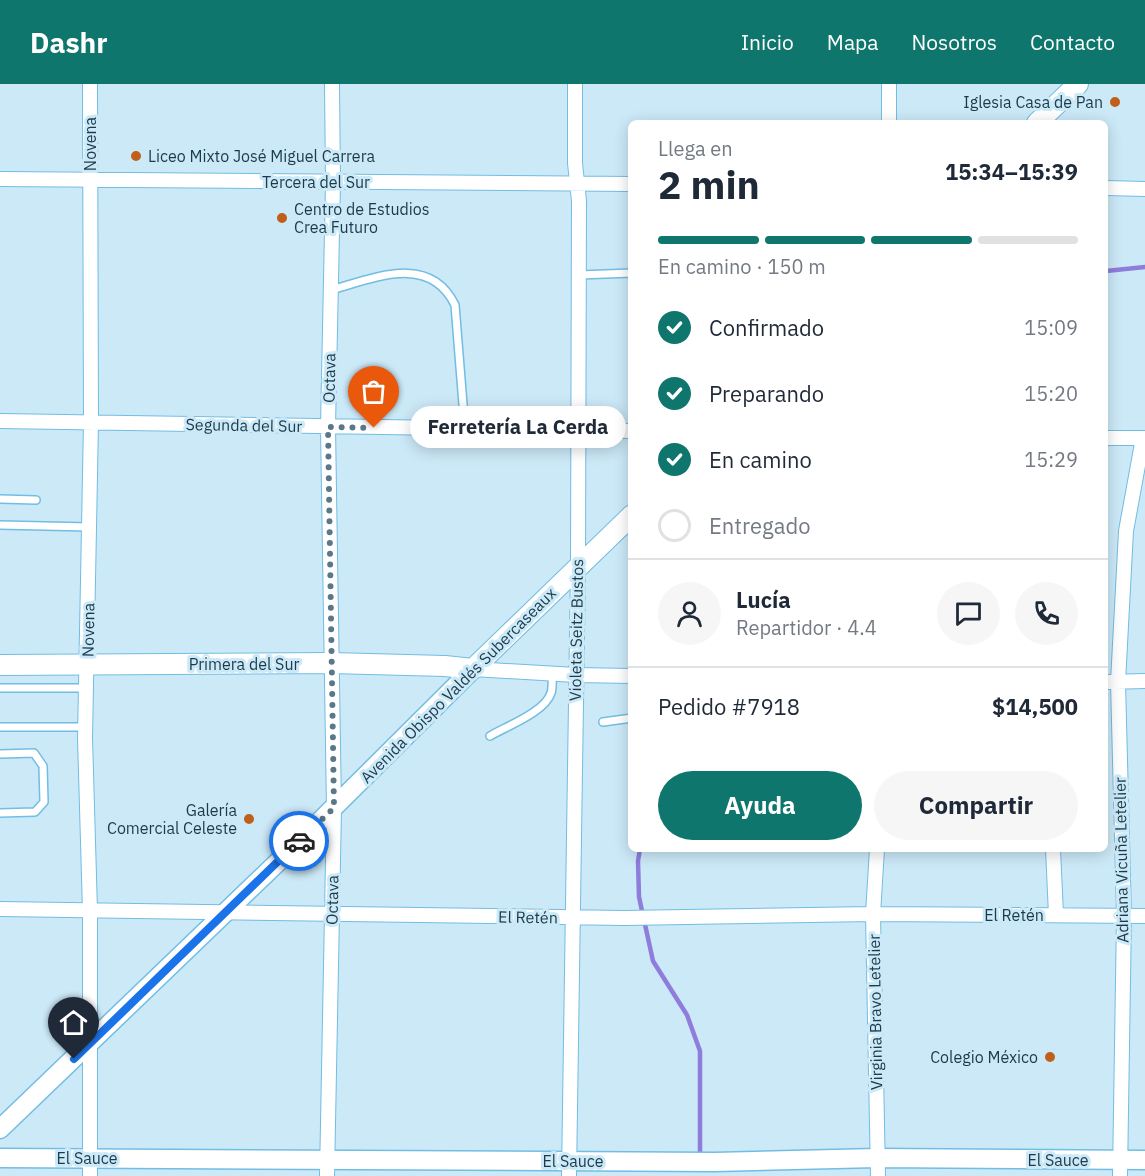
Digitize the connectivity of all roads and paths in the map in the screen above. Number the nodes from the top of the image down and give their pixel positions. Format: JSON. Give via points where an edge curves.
{"nodes":[{"id":1,"x":90,"y":84,"type":"edge"},
{"id":2,"x":332,"y":84,"type":"edge"},
{"id":3,"x":575,"y":84,"type":"edge"},
{"id":4,"x":889,"y":84,"type":"edge"},
{"id":5,"x":1078,"y":84,"type":"edge"},
{"id":6,"x":889,"y":120,"type":"edge"},
{"id":7,"x":1040,"y":120,"type":"edge"},
{"id":8,"x":0,"y":179,"type":"edge"},
{"id":9,"x":90,"y":180,"type":"junction"},
{"id":10,"x":333,"y":182,"type":"junction"},
{"id":11,"x":578,"y":183,"type":"junction"},
{"id":12,"x":628,"y":184,"type":"edge"},
{"id":13,"x":1108,"y":188,"type":"edge"},
{"id":14,"x":1145,"y":189,"type":"edge"},
{"id":15,"x":628,"y":273,"type":"edge"},
{"id":16,"x":579,"y":275,"type":"junction"},
{"id":17,"x":331,"y":290,"type":"junction"},
{"id":18,"x":0,"y":421,"type":"edge"},
{"id":19,"x":91,"y":422,"type":"junction"},
{"id":20,"x":328,"y":427,"type":"junction"},
{"id":21,"x":465,"y":429,"type":"junction"},
{"id":22,"x":578,"y":431,"type":"junction"},
{"id":23,"x":628,"y":431,"type":"edge"},
{"id":24,"x":1108,"y":438,"type":"edge"},
{"id":25,"x":1144,"y":438,"type":"edge"},
{"id":26,"x":0,"y":499,"type":"edge"},
{"id":27,"x":36,"y":500,"type":"dead end"},
{"id":28,"x":628,"y":519,"type":"edge"},
{"id":29,"x":0,"y":525,"type":"edge"},
{"id":30,"x":89,"y":527,"type":"junction"},
{"id":31,"x":578,"y":567,"type":"junction"},
{"id":32,"x":331,"y":663,"type":"junction"},
{"id":33,"x":87,"y":664,"type":"junction"},
{"id":34,"x":0,"y":665,"type":"edge"},
{"id":35,"x":473,"y":669,"type":"junction"},
{"id":36,"x":552,"y":674,"type":"junction"},
{"id":37,"x":576,"y":675,"type":"junction"},
{"id":38,"x":628,"y":676,"type":"edge"},
{"id":39,"x":1145,"y":681,"type":"edge"},
{"id":40,"x":1112,"y":682,"type":"edge"},
{"id":41,"x":0,"y":688,"type":"edge"},
{"id":42,"x":87,"y":688,"type":"junction"},
{"id":43,"x":628,"y":719,"type":"edge"},
{"id":44,"x":603,"y":722,"type":"dead end"},
{"id":45,"x":0,"y":727,"type":"edge"},
{"id":46,"x":86,"y":727,"type":"junction"},
{"id":47,"x":490,"y":736,"type":"dead end"},
{"id":48,"x":0,"y":754,"type":"edge"},
{"id":49,"x":334,"y":808,"type":"junction"},
{"id":50,"x":0,"y":813,"type":"edge"},
{"id":51,"x":877,"y":852,"type":"edge"},
{"id":52,"x":1053,"y":852,"type":"edge"},
{"id":53,"x":0,"y":909,"type":"edge"},
{"id":54,"x":90,"y":911,"type":"junction"},
{"id":55,"x":225,"y":912,"type":"junction"},
{"id":56,"x":332,"y":914,"type":"junction"},
{"id":57,"x":873,"y":914,"type":"junction"},
{"id":58,"x":1056,"y":915,"type":"junction"},
{"id":59,"x":1124,"y":916,"type":"junction"},
{"id":60,"x":1145,"y":916,"type":"edge"},
{"id":61,"x":572,"y":917,"type":"junction"},
{"id":62,"x":89,"y":1044,"type":"junction"},
{"id":63,"x":0,"y":1129,"type":"edge"},
{"id":64,"x":0,"y":1158,"type":"edge"},
{"id":65,"x":1145,"y":1160,"type":"edge"},
{"id":66,"x":90,"y":1167,"type":"edge"},
{"id":67,"x":878,"y":1167,"type":"edge"},
{"id":68,"x":328,"y":1168,"type":"edge"},
{"id":69,"x":569,"y":1168,"type":"edge"},
{"id":70,"x":1120,"y":1168,"type":"edge"}],
"edges":[{"from":1,"to":9,"type":"street","name":"Novena"},
{"from":2,"to":10,"type":"street","name":"Octava"},
{"from":3,"to":11,"type":"street","name":"Violeta Seitz Bustos"},
{"from":4,"to":6,"type":"street"},
{"from":5,"to":7,"type":"main road"},
{"from":8,"to":9,"type":"street","name":"Tercera del Sur"},
{"from":9,"to":10,"type":"street","name":"Tercera del Sur"},
{"from":9,"to":19,"type":"street","name":"Novena"},
{"from":10,"to":11,"type":"street","name":"Tercera del Sur"},
{"from":10,"to":17,"type":"street","name":"Octava"},
{"from":11,"to":12,"type":"street","name":"Tercera del Sur"},
{"from":11,"to":16,"type":"street","name":"Violeta Seitz Bustos"},
{"from":13,"to":14,"type":"street"},
{"from":15,"to":16,"type":"lane"},
{"from":16,"to":22,"type":"street","name":"Violeta Seitz Bustos"},
{"from":17,"to":20,"type":"street","name":"Octava"},
{"from":17,"to":21,"type":"lane","via":[[394,273],[429,277],[449,292],[455,305]]},
{"from":18,"to":19,"type":"street","name":"Segunda del Sur"},
{"from":19,"to":20,"type":"street","name":"Segunda del Sur"},
{"from":19,"to":30,"type":"street","name":"Novena"},
{"from":20,"to":21,"type":"street","name":"Segunda del Sur"},
{"from":20,"to":32,"type":"street","name":"Octava"},
{"from":21,"to":22,"type":"street","name":"Segunda del Sur"},
{"from":22,"to":23,"type":"street","name":"Segunda del Sur"},
{"from":22,"to":31,"type":"street","name":"Violeta Seitz Bustos"},
{"from":24,"to":25,"type":"street"},
{"from":25,"to":40,"type":"street","name":"Adriana Vicuña Letelier","via":[[1126,531]]},
{"from":26,"to":27,"type":"lane"},
{"from":28,"to":31,"type":"main road","name":"Avenida Obispo Valdés Subercaseaux"},
{"from":29,"to":30,"type":"lane"},
{"from":30,"to":33,"type":"street","name":"Novena"},
{"from":31,"to":35,"type":"main road","name":"Avenida Obispo Valdés Subercaseaux"},
{"from":31,"to":37,"type":"street","name":"Violeta Seitz Bustos"},
{"from":32,"to":33,"type":"main road","name":"Primera del Sur"},
{"from":32,"to":35,"type":"main road","name":"Primera del Sur"},
{"from":32,"to":49,"type":"street","name":"Octava"},
{"from":33,"to":34,"type":"main road","name":"Primera del Sur"},
{"from":33,"to":42,"type":"street","name":"Novena"},
{"from":35,"to":36,"type":"street","name":"Primera del Sur"},
{"from":35,"to":49,"type":"street","name":"Avenida Obispo Valdés Subercaseaux"},
{"from":36,"to":37,"type":"street","name":"Primera del Sur"},
{"from":36,"to":47,"type":"lane","via":[[548,700]]},
{"from":37,"to":38,"type":"street","name":"Primera del Sur"},
{"from":37,"to":61,"type":"street","name":"Violeta Seitz Bustos"},
{"from":39,"to":40,"type":"street"},
{"from":40,"to":59,"type":"street","name":"Adriana Vicuña Letelier"},
{"from":41,"to":42,"type":"lane"},
{"from":42,"to":46,"type":"street","name":"Novena"},
{"from":43,"to":44,"type":"lane"},
{"from":45,"to":46,"type":"lane"},
{"from":46,"to":54,"type":"street","name":"Novena"},
{"from":48,"to":50,"type":"lane","via":[[34,753],[43,766],[44,802],[35,812]]},
{"from":49,"to":55,"type":"street","name":"Avenida Obispo Valdés Subercaseaux"},
{"from":49,"to":56,"type":"street","name":"Octava"},
{"from":51,"to":57,"type":"street","name":"Virginia Bravo Letelier"},
{"from":52,"to":58,"type":"street","name":"El Retén"},
{"from":53,"to":54,"type":"street","name":"El Retén"},
{"from":54,"to":55,"type":"street","name":"El Retén"},
{"from":54,"to":62,"type":"street","name":"Novena"},
{"from":55,"to":56,"type":"street","name":"El Retén"},
{"from":55,"to":62,"type":"street","name":"Avenida Obispo Valdés Subercaseaux"},
{"from":56,"to":61,"type":"street","name":"El Retén"},
{"from":56,"to":68,"type":"street","name":"Octava"},
{"from":57,"to":58,"type":"street","name":"El Retén"},
{"from":57,"to":61,"type":"street","name":"El Retén"},
{"from":57,"to":67,"type":"street","name":"Virginia Bravo Letelier"},
{"from":58,"to":59,"type":"street","name":"El Retén"},
{"from":59,"to":60,"type":"street","name":"El Retén"},
{"from":59,"to":70,"type":"street","name":"Adriana Vicuña Letelier"},
{"from":61,"to":69,"type":"street","name":"Violeta Seitz Bustos"},
{"from":62,"to":63,"type":"street","name":"Avenida Obispo Valdés Subercaseaux"},
{"from":62,"to":66,"type":"street","name":"Novena"},
{"from":64,"to":66,"type":"street","name":"El Sauce"},
{"from":65,"to":70,"type":"street","name":"El Sauce"},
{"from":66,"to":68,"type":"street","name":"El Sauce"},
{"from":67,"to":69,"type":"street","name":"El Sauce","via":[[687,1161]]},
{"from":67,"to":70,"type":"street","name":"El Sauce"},
{"from":68,"to":69,"type":"street","name":"El Sauce"}]}
